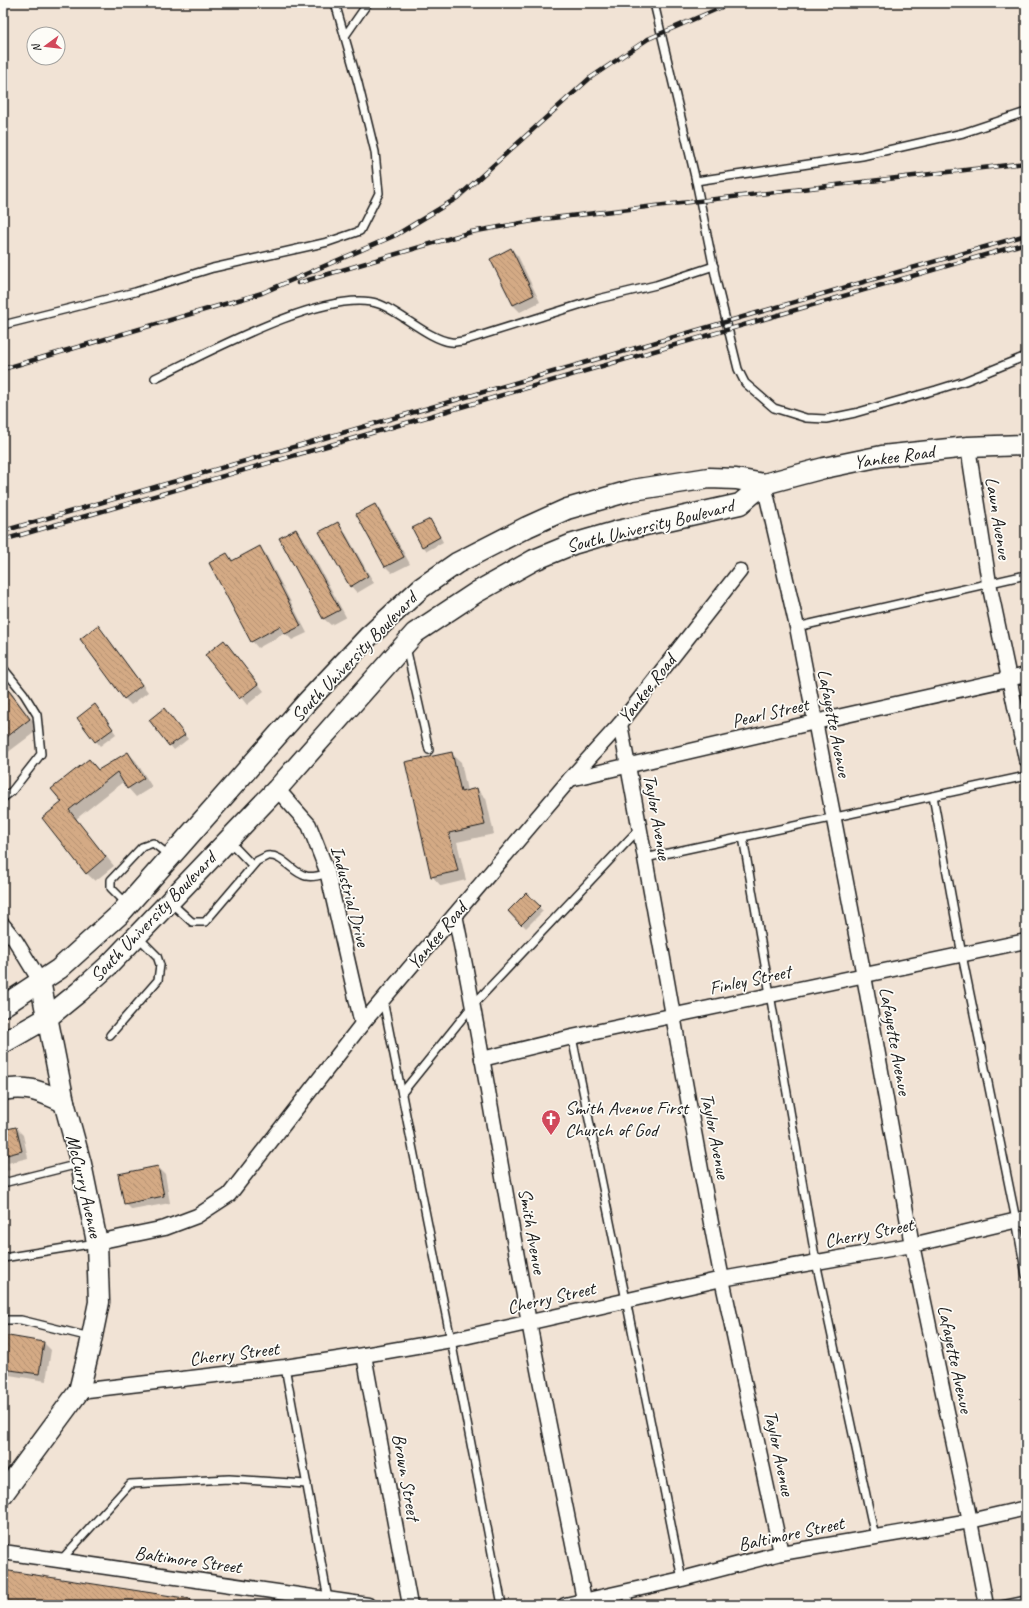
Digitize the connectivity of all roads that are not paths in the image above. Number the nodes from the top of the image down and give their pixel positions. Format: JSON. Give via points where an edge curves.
{"nodes":[{"id":1,"x":335,"y":3,"type":"edge"},
{"id":2,"x":368,"y":3,"type":"edge"},
{"id":3,"x":654,"y":3,"type":"edge"},
{"id":4,"x":345,"y":36,"type":"junction"},
{"id":5,"x":1026,"y":112,"type":"edge"},
{"id":6,"x":696,"y":181,"type":"junction"},
{"id":7,"x":714,"y":266,"type":"junction"},
{"id":8,"x":3,"y":325,"type":"edge"},
{"id":9,"x":1026,"y":356,"type":"edge"},
{"id":10,"x":155,"y":378,"type":"dead end"},
{"id":11,"x":1026,"y":445,"type":"edge"},
{"id":12,"x":968,"y":447,"type":"junction"},
{"id":13,"x":764,"y":484,"type":"junction"},
{"id":14,"x":740,"y":571,"type":"dead end"},
{"id":15,"x":1026,"y":575,"type":"edge"},
{"id":16,"x":989,"y":583,"type":"junction"},
{"id":17,"x":797,"y":627,"type":"junction"},
{"id":18,"x":405,"y":644,"type":"junction"},
{"id":19,"x":3,"y":668,"type":"edge"},
{"id":20,"x":1026,"y":675,"type":"edge"},
{"id":21,"x":1009,"y":679,"type":"junction"},
{"id":22,"x":815,"y":722,"type":"junction"},
{"id":23,"x":620,"y":724,"type":"junction"},
{"id":24,"x":429,"y":750,"type":"dead end"},
{"id":25,"x":1026,"y":759,"type":"edge"},
{"id":26,"x":628,"y":765,"type":"junction"},
{"id":27,"x":1026,"y":776,"type":"edge"},
{"id":28,"x":570,"y":779,"type":"junction"},
{"id":29,"x":277,"y":789,"type":"junction"},
{"id":30,"x":933,"y":796,"type":"junction"},
{"id":31,"x":3,"y":798,"type":"edge"},
{"id":32,"x":833,"y":818,"type":"junction"},
{"id":33,"x":640,"y":828,"type":"junction"},
{"id":34,"x":743,"y":837,"type":"junction"},
{"id":35,"x":228,"y":840,"type":"junction"},
{"id":36,"x":172,"y":858,"type":"junction"},
{"id":37,"x":645,"y":858,"type":"junction"},
{"id":38,"x":252,"y":866,"type":"junction"},
{"id":39,"x":328,"y":873,"type":"junction"},
{"id":40,"x":169,"y":901,"type":"junction"},
{"id":41,"x":128,"y":906,"type":"junction"},
{"id":42,"x":455,"y":915,"type":"junction"},
{"id":43,"x":4,"y":929,"type":"edge"},
{"id":44,"x":137,"y":936,"type":"junction"},
{"id":45,"x":1026,"y":941,"type":"edge"},
{"id":46,"x":962,"y":955,"type":"junction"},
{"id":47,"x":864,"y":976,"type":"junction"},
{"id":48,"x":40,"y":981,"type":"junction"},
{"id":49,"x":769,"y":995,"type":"junction"},
{"id":50,"x":383,"y":1000,"type":"junction"},
{"id":51,"x":4,"y":1003,"type":"edge"},
{"id":52,"x":474,"y":1005,"type":"junction"},
{"id":53,"x":672,"y":1016,"type":"junction"},
{"id":54,"x":47,"y":1018,"type":"junction"},
{"id":55,"x":362,"y":1024,"type":"junction"},
{"id":56,"x":110,"y":1036,"type":"dead end"},
{"id":57,"x":572,"y":1037,"type":"junction"},
{"id":58,"x":3,"y":1043,"type":"edge"},
{"id":59,"x":482,"y":1059,"type":"junction"},
{"id":60,"x":3,"y":1090,"type":"edge"},
{"id":61,"x":402,"y":1093,"type":"junction"},
{"id":62,"x":64,"y":1102,"type":"junction"},
{"id":63,"x":81,"y":1164,"type":"junction"},
{"id":64,"x":3,"y":1183,"type":"edge"},
{"id":65,"x":1021,"y":1219,"type":"edge"},
{"id":66,"x":98,"y":1242,"type":"junction"},
{"id":67,"x":912,"y":1245,"type":"junction"},
{"id":68,"x":3,"y":1258,"type":"edge"},
{"id":69,"x":816,"y":1262,"type":"junction"},
{"id":70,"x":1026,"y":1275,"type":"edge"},
{"id":71,"x":722,"y":1279,"type":"junction"},
{"id":72,"x":626,"y":1300,"type":"junction"},
{"id":73,"x":3,"y":1320,"type":"edge"},
{"id":74,"x":529,"y":1322,"type":"junction"},
{"id":75,"x":92,"y":1338,"type":"junction"},
{"id":76,"x":451,"y":1340,"type":"junction"},
{"id":77,"x":364,"y":1355,"type":"junction"},
{"id":78,"x":285,"y":1367,"type":"junction"},
{"id":79,"x":79,"y":1391,"type":"junction"},
{"id":80,"x":307,"y":1484,"type":"junction"},
{"id":81,"x":3,"y":1494,"type":"edge"},
{"id":82,"x":1026,"y":1508,"type":"edge"},
{"id":83,"x":970,"y":1521,"type":"junction"},
{"id":84,"x":875,"y":1537,"type":"junction"},
{"id":85,"x":3,"y":1552,"type":"edge"},
{"id":86,"x":781,"y":1554,"type":"junction"},
{"id":87,"x":60,"y":1560,"type":"junction"},
{"id":88,"x":682,"y":1579,"type":"junction"},
{"id":89,"x":627,"y":1591,"type":"junction"},
{"id":90,"x":328,"y":1599,"type":"junction"},
{"id":91,"x":1026,"y":1600,"type":"edge"},
{"id":92,"x":574,"y":1603,"type":"edge"},
{"id":93,"x":368,"y":1605,"type":"edge"},
{"id":94,"x":410,"y":1605,"type":"edge"},
{"id":95,"x":502,"y":1605,"type":"edge"},
{"id":96,"x":629,"y":1605,"type":"edge"},
{"id":97,"x":986,"y":1605,"type":"edge"},
{"id":98,"x":1002,"y":1605,"type":"edge"}],
"edges":[{"from":1,"to":4,"type":"lane"},
{"from":2,"to":4,"type":"lane"},
{"from":3,"to":6,"type":"lane"},
{"from":4,"to":8,"type":"lane","via":[[375,152],[379,194],[360,231],[328,242],[213,268],[135,292]]},
{"from":5,"to":6,"type":"lane","via":[[963,133],[862,156]]},
{"from":6,"to":7,"type":"lane"},
{"from":7,"to":9,"type":"lane","via":[[738,369],[744,383],[774,408],[792,415],[826,419],[855,413],[965,380]]},
{"from":7,"to":10,"type":"lane","via":[[456,342],[437,338],[380,304],[366,301],[336,304],[297,313],[231,341]]},
{"from":11,"to":12,"type":"street","name":"Yankee Road"},
{"from":12,"to":13,"type":"street","name":"Yankee Road","via":[[882,456]]},
{"from":12,"to":16,"type":"street","name":"Lawn Avenue"},
{"from":13,"to":17,"type":"street","name":"Lafayette Avenue"},
{"from":13,"to":18,"type":"street","name":"South University Boulevard","via":[[740,504],[618,531],[573,544],[534,560],[477,592],[416,633]]},
{"from":13,"to":36,"type":"street","name":"South University Boulevard","via":[[709,478],[633,490],[567,509],[457,563],[422,588],[369,636],[306,703]]},
{"from":14,"to":23,"type":"street","name":"Yankee Road"},
{"from":15,"to":16,"type":"lane"},
{"from":16,"to":17,"type":"lane"},
{"from":16,"to":21,"type":"street","name":"Lawn Avenue"},
{"from":17,"to":22,"type":"street","name":"Lafayette Avenue"},
{"from":18,"to":24,"type":"lane"},
{"from":18,"to":29,"type":"street","name":"South University Boulevard"},
{"from":19,"to":31,"type":"lane","via":[[37,715],[41,754],[12,791]]},
{"from":20,"to":21,"type":"street","name":"Pearl Street"},
{"from":21,"to":22,"type":"street","name":"Pearl Street"},
{"from":21,"to":25,"type":"street","name":"Lawn Avenue"},
{"from":22,"to":26,"type":"street","name":"Pearl Street"},
{"from":22,"to":32,"type":"street","name":"Lafayette Avenue"},
{"from":23,"to":26,"type":"street","name":"Taylor Avenue"},
{"from":23,"to":28,"type":"street","name":"Yankee Road"},
{"from":26,"to":28,"type":"street","name":"Pearl Street"},
{"from":26,"to":33,"type":"street","name":"Taylor Avenue"},
{"from":27,"to":30,"type":"lane"},
{"from":28,"to":42,"type":"street","name":"Yankee Road"},
{"from":29,"to":35,"type":"street","name":"South University Boulevard"},
{"from":29,"to":39,"type":"street","name":"Industrial Drive","via":[[309,825]]},
{"from":30,"to":32,"type":"lane"},
{"from":30,"to":46,"type":"lane"},
{"from":32,"to":34,"type":"lane"},
{"from":32,"to":47,"type":"street","name":"Lafayette Avenue"},
{"from":33,"to":37,"type":"street","name":"Taylor Avenue"},
{"from":33,"to":52,"type":"lane"},
{"from":34,"to":37,"type":"lane"},
{"from":34,"to":49,"type":"lane"},
{"from":35,"to":38,"type":"lane"},
{"from":35,"to":40,"type":"street","name":"South University Boulevard"},
{"from":36,"to":41,"type":"street","name":"South University Boulevard"},
{"from":36,"to":41,"type":"lane","via":[[153,843],[142,847],[111,880],[111,888]]},
{"from":37,"to":53,"type":"street","name":"Taylor Avenue"},
{"from":38,"to":39,"type":"lane","via":[[260,858],[270,855],[302,875],[310,877]]},
{"from":38,"to":40,"type":"lane","via":[[205,922],[192,922]]},
{"from":39,"to":55,"type":"street","name":"Industrial Drive"},
{"from":40,"to":44,"type":"street","name":"South University Boulevard"},
{"from":41,"to":48,"type":"street","name":"South University Boulevard","via":[[98,936],[59,969]]},
{"from":42,"to":50,"type":"street","name":"Yankee Road"},
{"from":42,"to":52,"type":"street","name":"Smith Avenue"},
{"from":43,"to":48,"type":"street"},
{"from":44,"to":54,"type":"street","name":"South University Boulevard","via":[[79,992]]},
{"from":44,"to":56,"type":"lane","via":[[157,956],[160,965],[158,980]]},
{"from":45,"to":46,"type":"street","name":"Finley Street"},
{"from":46,"to":47,"type":"street","name":"Finley Street"},
{"from":46,"to":65,"type":"lane"},
{"from":47,"to":49,"type":"street","name":"Finley Street"},
{"from":47,"to":67,"type":"street","name":"Lafayette Avenue"},
{"from":48,"to":51,"type":"street","name":"South University Boulevard"},
{"from":48,"to":54,"type":"street","name":"McCurry Avenue"},
{"from":49,"to":53,"type":"street","name":"Finley Street"},
{"from":49,"to":69,"type":"lane"},
{"from":50,"to":55,"type":"street","name":"Yankee Road"},
{"from":50,"to":61,"type":"lane"},
{"from":52,"to":59,"type":"street","name":"Smith Avenue"},
{"from":52,"to":61,"type":"lane"},
{"from":53,"to":57,"type":"street","name":"Finley Street"},
{"from":53,"to":71,"type":"street","name":"Taylor Avenue"},
{"from":54,"to":58,"type":"street","name":"South University Boulevard"},
{"from":54,"to":62,"type":"street","name":"McCurry Avenue"},
{"from":55,"to":66,"type":"street","name":"Yankee Road","via":[[229,1195],[196,1216],[165,1228]]},
{"from":57,"to":59,"type":"street","name":"Finley Street"},
{"from":57,"to":72,"type":"lane"},
{"from":59,"to":74,"type":"street","name":"Smith Avenue"},
{"from":60,"to":62,"type":"street","via":[[36,1090]]},
{"from":61,"to":76,"type":"lane"},
{"from":62,"to":63,"type":"street","name":"McCurry Avenue"},
{"from":63,"to":64,"type":"lane"},
{"from":63,"to":66,"type":"street","name":"McCurry Avenue"},
{"from":65,"to":67,"type":"street","name":"Cherry Street"},
{"from":65,"to":70,"type":"lane"},
{"from":66,"to":68,"type":"lane"},
{"from":66,"to":75,"type":"street","name":"McCurry Avenue","via":[[99,1302]]},
{"from":67,"to":69,"type":"street","name":"Cherry Street"},
{"from":67,"to":83,"type":"street","name":"Lafayette Avenue"},
{"from":69,"to":71,"type":"street","name":"Cherry Street"},
{"from":69,"to":84,"type":"lane"},
{"from":71,"to":72,"type":"street","name":"Cherry Street"},
{"from":71,"to":86,"type":"street","name":"Taylor Avenue"},
{"from":72,"to":74,"type":"street","name":"Cherry Street"},
{"from":72,"to":88,"type":"lane"},
{"from":73,"to":75,"type":"lane","via":[[21,1320]]},
{"from":74,"to":76,"type":"street","name":"Cherry Street"},
{"from":74,"to":92,"type":"street","name":"Smith Avenue"},
{"from":75,"to":79,"type":"street","name":"McCurry Avenue"},
{"from":76,"to":77,"type":"street","name":"Cherry Street"},
{"from":76,"to":95,"type":"lane"},
{"from":77,"to":78,"type":"street","name":"Cherry Street"},
{"from":77,"to":94,"type":"street","name":"Brown Street"},
{"from":78,"to":79,"type":"street","name":"Cherry Street"},
{"from":78,"to":80,"type":"lane"},
{"from":79,"to":81,"type":"street"},
{"from":80,"to":87,"type":"lane","via":[[228,1479],[130,1484]]},
{"from":80,"to":90,"type":"lane"},
{"from":82,"to":83,"type":"street","name":"Baltimore Street"},
{"from":83,"to":84,"type":"street","name":"Baltimore Street"},
{"from":83,"to":97,"type":"street","name":"Lafayette Avenue"},
{"from":84,"to":86,"type":"street","name":"Baltimore Street"},
{"from":85,"to":87,"type":"street","name":"Baltimore Street"},
{"from":86,"to":88,"type":"street","name":"Baltimore Street"},
{"from":87,"to":90,"type":"street","name":"Baltimore Street"},
{"from":88,"to":89,"type":"street","name":"Baltimore Street"},
{"from":89,"to":92,"type":"street","name":"Baltimore Street"},
{"from":89,"to":96,"type":"lane"},
{"from":90,"to":93,"type":"street","name":"Baltimore Street"},
{"from":91,"to":98,"type":"lane"}]}
